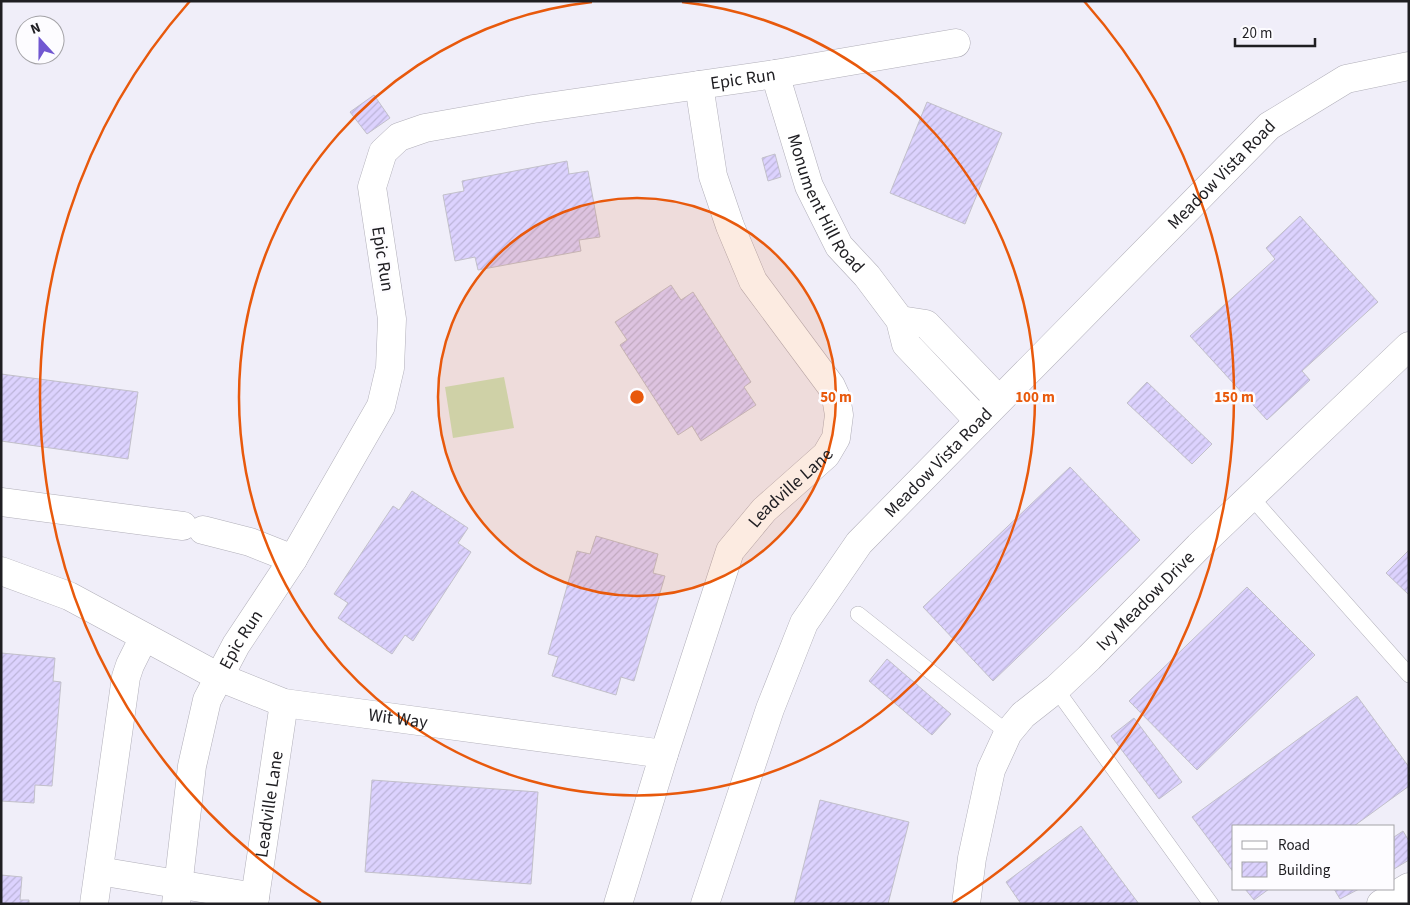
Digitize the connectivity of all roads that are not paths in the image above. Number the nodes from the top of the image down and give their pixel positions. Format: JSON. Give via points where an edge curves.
{"nodes":[{"id":1,"x":956,"y":42,"type":"dead end"},
{"id":2,"x":1409,"y":66,"type":"edge"},
{"id":3,"x":775,"y":74,"type":"junction"},
{"id":4,"x":699,"y":85,"type":"junction"},
{"id":5,"x":900,"y":320,"type":"junction"},
{"id":6,"x":942,"y":341,"type":"junction"},
{"id":7,"x":1409,"y":346,"type":"edge"},
{"id":8,"x":921,"y":361,"type":"junction"},
{"id":9,"x":999,"y":400,"type":"junction"},
{"id":10,"x":979,"y":421,"type":"junction"},
{"id":11,"x":1251,"y":497,"type":"junction"},
{"id":12,"x":1,"y":502,"type":"edge"},
{"id":13,"x":293,"y":559,"type":"junction"},
{"id":14,"x":1,"y":571,"type":"edge"},
{"id":15,"x":858,"y":614,"type":"dead end"},
{"id":16,"x":144,"y":637,"type":"junction"},
{"id":17,"x":1409,"y":675,"type":"edge"},
{"id":18,"x":219,"y":677,"type":"junction"},
{"id":19,"x":1056,"y":689,"type":"junction"},
{"id":20,"x":284,"y":703,"type":"junction"},
{"id":21,"x":1008,"y":734,"type":"junction"},
{"id":22,"x":664,"y":754,"type":"junction"},
{"id":23,"x":99,"y":871,"type":"junction"},
{"id":24,"x":1409,"y":886,"type":"edge"},
{"id":25,"x":177,"y":894,"type":"edge"},
{"id":26,"x":254,"y":900,"type":"edge"},
{"id":27,"x":94,"y":904,"type":"edge"},
{"id":28,"x":618,"y":904,"type":"edge"},
{"id":29,"x":705,"y":904,"type":"edge"},
{"id":30,"x":966,"y":904,"type":"edge"},
{"id":31,"x":1211,"y":904,"type":"edge"},
{"id":32,"x":1380,"y":904,"type":"edge"}],
"edges":[{"from":1,"to":3,"type":"street","name":"Epic Run"},
{"from":2,"to":9,"type":"street","name":"Meadow Vista Road","via":[[1346,79],[1270,126]]},
{"from":3,"to":4,"type":"street","name":"Epic Run"},
{"from":3,"to":5,"type":"street","name":"Monument Hill Road","via":[[809,186],[839,246],[867,276]]},
{"from":4,"to":13,"type":"street","name":"Epic Run","via":[[425,128],[399,137],[384,152],[372,187],[392,319],[390,368],[381,406]]},
{"from":4,"to":22,"type":"street","name":"Leadville Lane","via":[[713,176],[730,226],[753,281],[831,386],[836,397],[838,426],[836,438],[826,455],[764,510],[730,551]]},
{"from":5,"to":6,"type":"street","via":[[926,324]]},
{"from":5,"to":8,"type":"street","name":"Monument Hill Road","via":[[906,344]]},
{"from":6,"to":8,"type":"street"},
{"from":6,"to":9,"type":"street"},
{"from":7,"to":11,"type":"street","name":"Ivy Meadow Drive"},
{"from":8,"to":10,"type":"street","name":"Monument Hill Road"},
{"from":9,"to":10,"type":"street","name":"Meadow Vista Road"},
{"from":10,"to":29,"type":"street","name":"Meadow Vista Road","via":[[859,543],[804,623],[770,709]]},
{"from":11,"to":17,"type":"lane"},
{"from":11,"to":19,"type":"street","name":"Ivy Meadow Drive"},
{"from":12,"to":13,"type":"street","via":[[193,528],[250,542]]},
{"from":13,"to":18,"type":"street","name":"Epic Run","via":[[236,645]]},
{"from":14,"to":16,"type":"street","name":"Wit Way","via":[[69,596]]},
{"from":15,"to":21,"type":"lane"},
{"from":16,"to":18,"type":"street","name":"Wit Way"},
{"from":16,"to":23,"type":"street","via":[[126,677]]},
{"from":18,"to":20,"type":"street","name":"Wit Way"},
{"from":18,"to":25,"type":"street","name":"Epic Run","via":[[206,700],[192,766]]},
{"from":19,"to":21,"type":"street","name":"Ivy Meadow Drive","via":[[1023,715]]},
{"from":19,"to":31,"type":"lane"},
{"from":20,"to":22,"type":"street","name":"Wit Way"},
{"from":20,"to":26,"type":"street","name":"Leadville Lane"},
{"from":21,"to":30,"type":"street","name":"Ivy Meadow Drive","via":[[991,770],[972,858]]},
{"from":22,"to":28,"type":"street","name":"Leadville Lane"},
{"from":23,"to":25,"type":"street"},
{"from":23,"to":27,"type":"street"},
{"from":24,"to":32,"type":"street"},
{"from":25,"to":26,"type":"street"}]}
